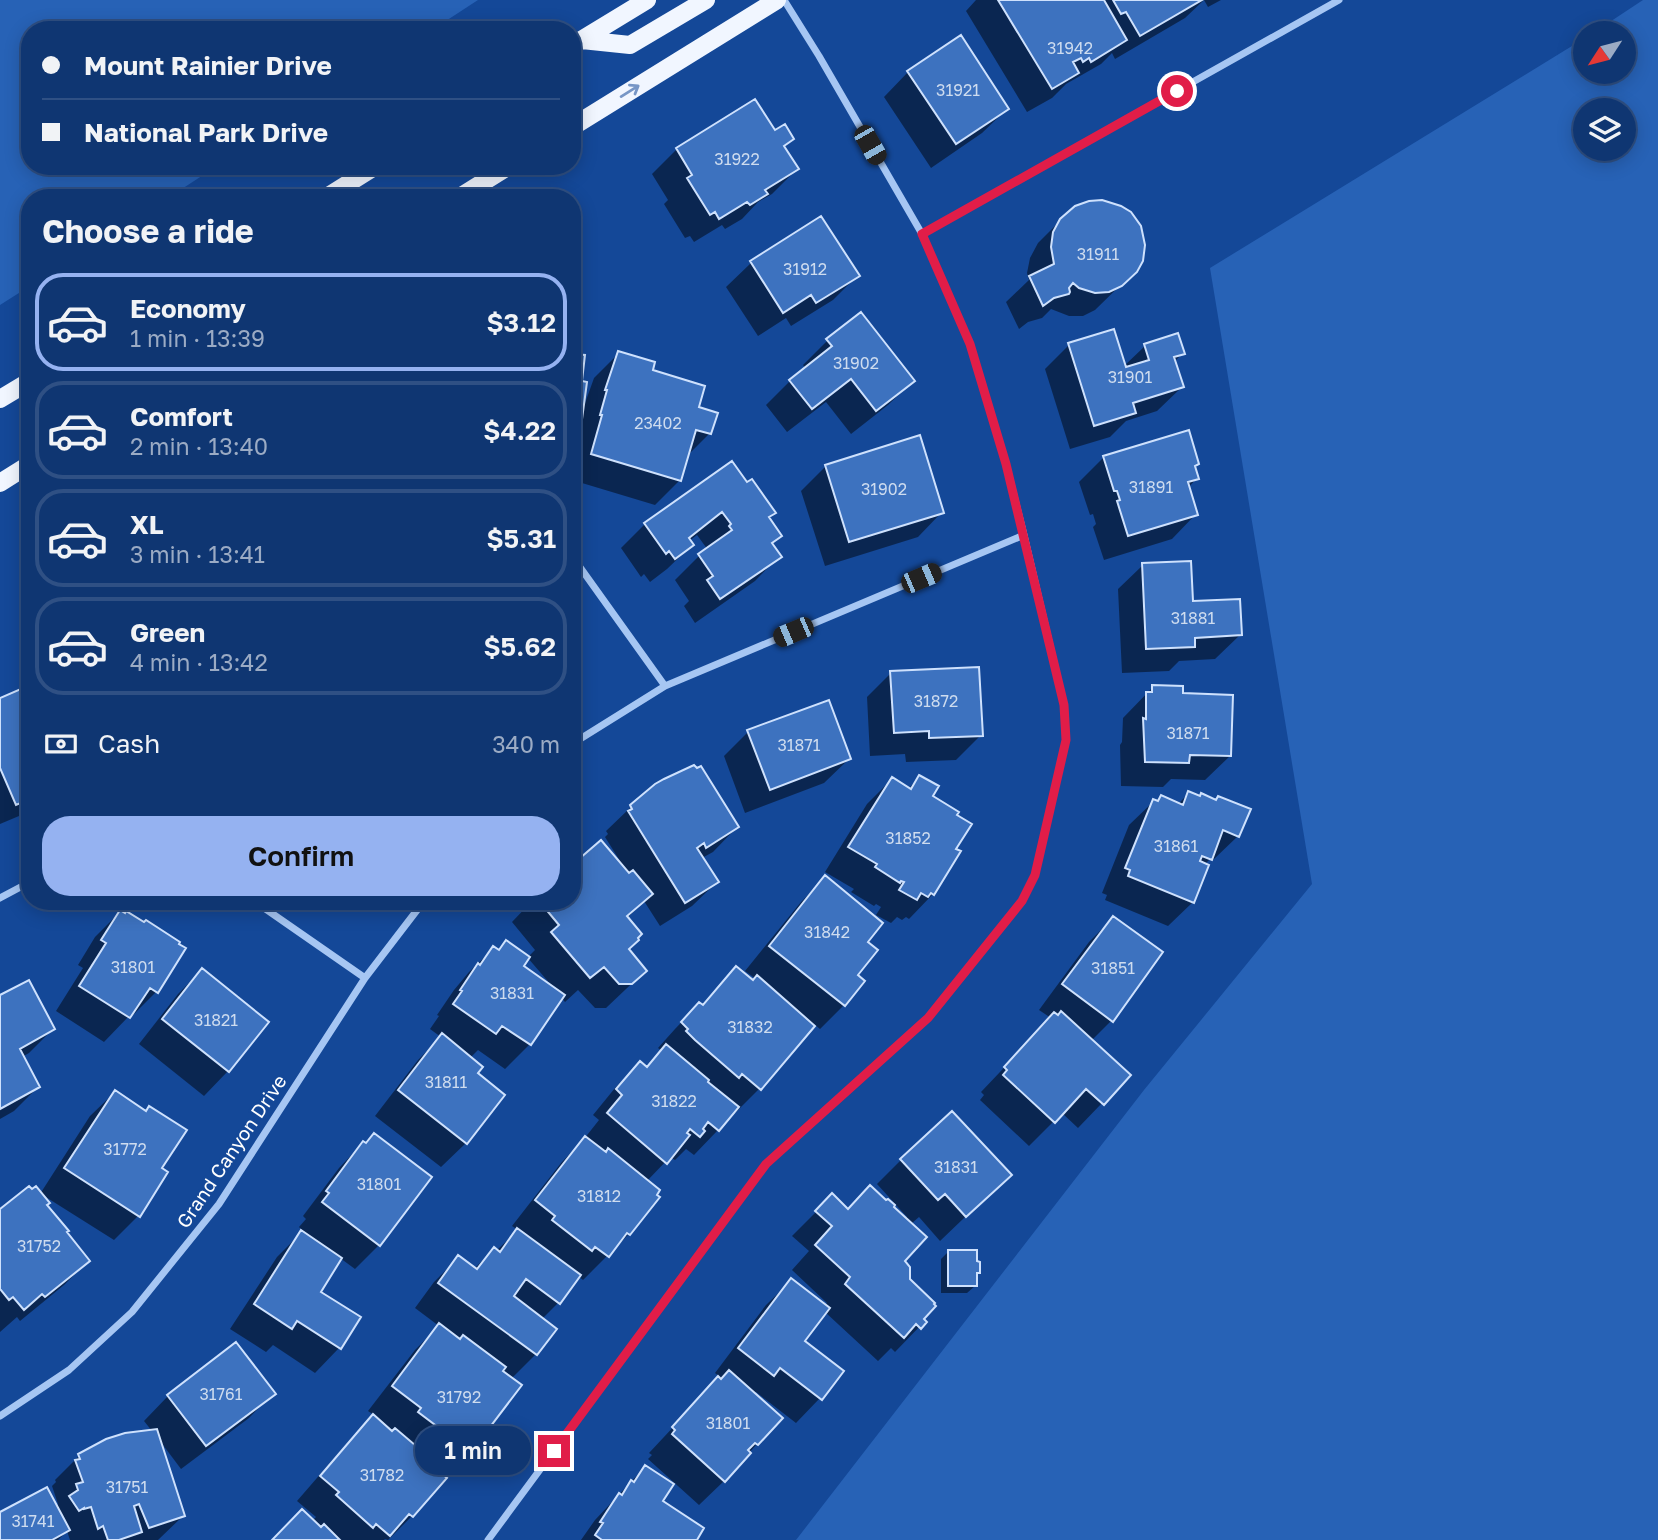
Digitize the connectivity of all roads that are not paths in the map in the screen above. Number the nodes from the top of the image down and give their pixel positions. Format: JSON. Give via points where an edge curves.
{"nodes":[{"id":1,"x":647,"y":0,"type":"edge"},
{"id":2,"x":706,"y":0,"type":"edge"},
{"id":3,"x":776,"y":0,"type":"edge"},
{"id":4,"x":784,"y":0,"type":"edge"},
{"id":5,"x":1339,"y":0,"type":"edge"},
{"id":6,"x":581,"y":41,"type":"edge"},
{"id":7,"x":581,"y":43,"type":"edge"},
{"id":8,"x":581,"y":121,"type":"edge"},
{"id":9,"x":362,"y":175,"type":"edge"},
{"id":10,"x":495,"y":175,"type":"edge"},
{"id":11,"x":339,"y":189,"type":"edge"},
{"id":12,"x":472,"y":189,"type":"edge"},
{"id":13,"x":922,"y":234,"type":"junction"},
{"id":14,"x":21,"y":386,"type":"edge"},
{"id":15,"x":0,"y":399,"type":"edge"},
{"id":16,"x":21,"y":470,"type":"edge"},
{"id":17,"x":0,"y":483,"type":"edge"},
{"id":18,"x":1024,"y":535,"type":"junction"},
{"id":19,"x":581,"y":569,"type":"edge"},
{"id":20,"x":665,"y":686,"type":"junction"},
{"id":21,"x":581,"y":738,"type":"edge"},
{"id":22,"x":21,"y":887,"type":"edge"},
{"id":23,"x":0,"y":898,"type":"edge"},
{"id":24,"x":267,"y":910,"type":"edge"},
{"id":25,"x":417,"y":910,"type":"edge"},
{"id":26,"x":365,"y":978,"type":"junction"},
{"id":27,"x":0,"y":1416,"type":"edge"},
{"id":28,"x":488,"y":1540,"type":"edge"}],
"edges":[{"from":1,"to":6,"type":"main road"},
{"from":2,"to":7,"type":"main road","via":[[630,45]]},
{"from":8,"to":3,"type":"main road","one_way":true},
{"from":4,"to":13,"type":"street"},
{"from":5,"to":13,"type":"street"},
{"from":9,"to":11,"type":"main road"},
{"from":10,"to":12,"type":"main road"},
{"from":13,"to":18,"type":"street","via":[[970,344]]},
{"from":14,"to":15,"type":"main road"},
{"from":16,"to":17,"type":"main road"},
{"from":18,"to":20,"type":"street"},
{"from":18,"to":28,"type":"street","via":[[1064,705],[1066,740],[1035,875],[1022,901],[928,1018],[766,1164]]},
{"from":19,"to":20,"type":"street"},
{"from":20,"to":21,"type":"street"},
{"from":22,"to":23,"type":"street"},
{"from":24,"to":26,"type":"street"},
{"from":25,"to":26,"type":"street","name":"Grand Canyon Drive"},
{"from":26,"to":27,"type":"street","name":"Grand Canyon Drive","via":[[219,1204],[132,1312],[69,1370]]}]}
